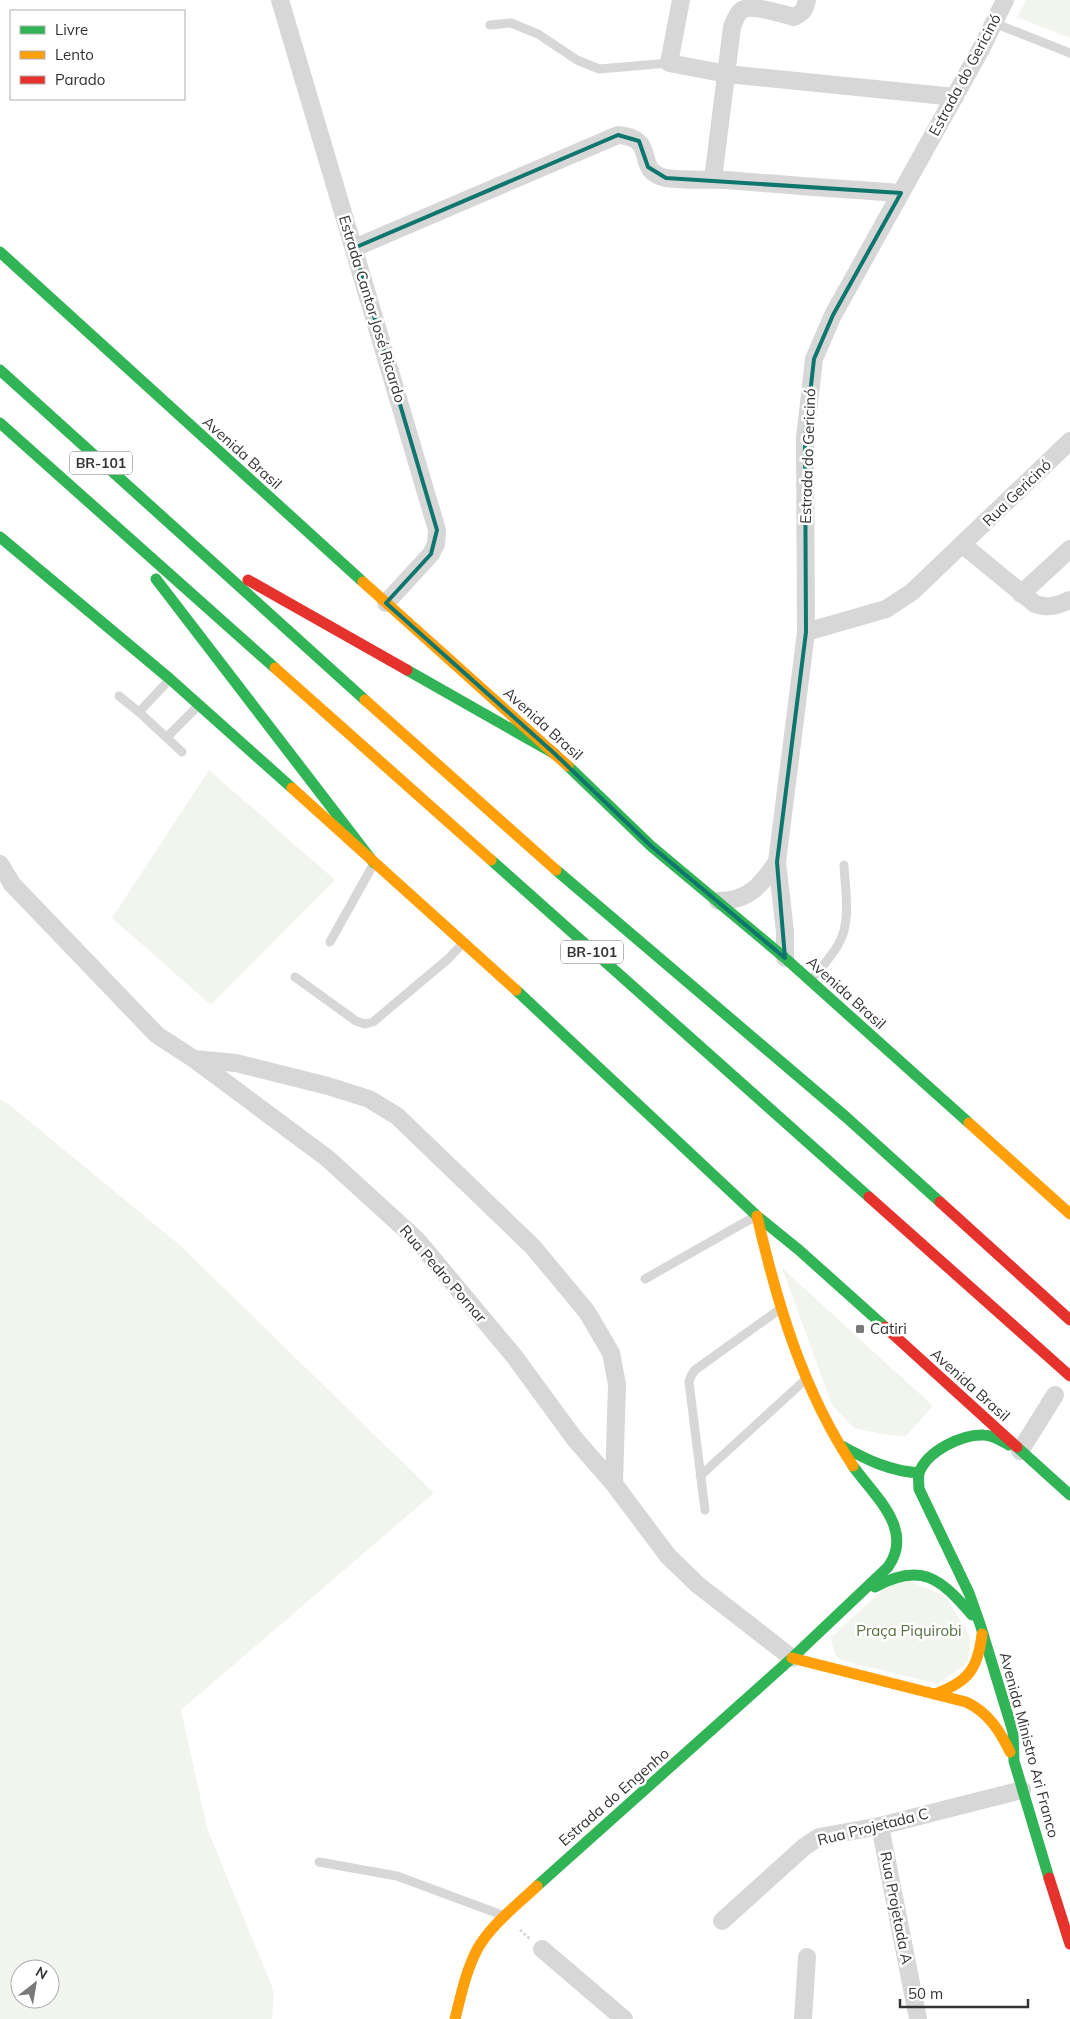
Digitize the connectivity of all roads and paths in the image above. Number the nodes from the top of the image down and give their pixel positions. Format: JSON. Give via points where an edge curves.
{"nodes":[{"id":1,"x":280,"y":0,"type":"edge"},
{"id":2,"x":681,"y":0,"type":"edge"},
{"id":3,"x":807,"y":0,"type":"edge"},
{"id":4,"x":1005,"y":0,"type":"edge"},
{"id":5,"x":994,"y":23,"type":"junction"},
{"id":6,"x":490,"y":25,"type":"dead end"},
{"id":7,"x":1070,"y":53,"type":"edge"},
{"id":8,"x":669,"y":63,"type":"junction"},
{"id":9,"x":727,"y":74,"type":"junction"},
{"id":10,"x":955,"y":97,"type":"junction"},
{"id":11,"x":713,"y":179,"type":"junction"},
{"id":12,"x":901,"y":193,"type":"junction"},
{"id":13,"x":354,"y":248,"type":"junction"},
{"id":14,"x":0,"y":252,"type":"edge"},
{"id":15,"x":0,"y":370,"type":"edge"},
{"id":16,"x":0,"y":423,"type":"edge"},
{"id":17,"x":1070,"y":441,"type":"edge"},
{"id":18,"x":116,"y":527,"type":"junction"},
{"id":19,"x":0,"y":538,"type":"edge"},
{"id":20,"x":963,"y":545,"type":"junction"},
{"id":21,"x":1070,"y":549,"type":"edge"},
{"id":22,"x":203,"y":555,"type":"junction"},
{"id":23,"x":1021,"y":594,"type":"junction"},
{"id":24,"x":1070,"y":600,"type":"edge"},
{"id":25,"x":386,"y":603,"type":"junction"},
{"id":26,"x":806,"y":632,"type":"junction"},
{"id":27,"x":170,"y":679,"type":"junction"},
{"id":28,"x":119,"y":696,"type":"dead end"},
{"id":29,"x":199,"y":705,"type":"junction"},
{"id":30,"x":139,"y":712,"type":"junction"},
{"id":31,"x":167,"y":737,"type":"junction"},
{"id":32,"x":182,"y":752,"type":"dead end"},
{"id":33,"x":555,"y":754,"type":"junction"},
{"id":34,"x":777,"y":862,"type":"junction"},
{"id":35,"x":374,"y":863,"type":"junction"},
{"id":36,"x":0,"y":864,"type":"edge"},
{"id":37,"x":844,"y":865,"type":"dead end"},
{"id":38,"x":718,"y":901,"type":"junction"},
{"id":39,"x":330,"y":942,"type":"dead end"},
{"id":40,"x":464,"y":942,"type":"junction"},
{"id":41,"x":785,"y":958,"type":"junction"},
{"id":42,"x":295,"y":977,"type":"dead end"},
{"id":43,"x":810,"y":981,"type":"junction"},
{"id":44,"x":194,"y":1059,"type":"junction"},
{"id":45,"x":1070,"y":1214,"type":"edge"},
{"id":46,"x":757,"y":1216,"type":"junction"},
{"id":47,"x":646,"y":1279,"type":"dead end"},
{"id":48,"x":780,"y":1308,"type":"junction"},
{"id":49,"x":1070,"y":1320,"type":"edge"},
{"id":50,"x":1070,"y":1376,"type":"edge"},
{"id":51,"x":807,"y":1379,"type":"junction"},
{"id":52,"x":1055,"y":1395,"type":"dead end"},
{"id":53,"x":840,"y":1445,"type":"junction"},
{"id":54,"x":1020,"y":1450,"type":"junction"},
{"id":55,"x":919,"y":1473,"type":"junction"},
{"id":56,"x":700,"y":1476,"type":"junction"},
{"id":57,"x":614,"y":1484,"type":"junction"},
{"id":58,"x":1070,"y":1495,"type":"edge"},
{"id":59,"x":705,"y":1510,"type":"dead end"},
{"id":60,"x":855,"y":1600,"type":"junction"},
{"id":61,"x":830,"y":1623,"type":"junction"},
{"id":62,"x":981,"y":1629,"type":"junction"},
{"id":63,"x":792,"y":1658,"type":"junction"},
{"id":64,"x":840,"y":1670,"type":"junction"},
{"id":65,"x":935,"y":1694,"type":"junction"},
{"id":66,"x":1014,"y":1761,"type":"junction"},
{"id":67,"x":1022,"y":1790,"type":"junction"},
{"id":68,"x":880,"y":1826,"type":"junction"},
{"id":69,"x":319,"y":1862,"type":"dead end"},
{"id":70,"x":504,"y":1916,"type":"junction"},
{"id":71,"x":722,"y":1921,"type":"dead end"},
{"id":72,"x":1070,"y":1944,"type":"edge"},
{"id":73,"x":542,"y":1949,"type":"joint"},
{"id":74,"x":807,"y":1957,"type":"dead end"},
{"id":75,"x":455,"y":2019,"type":"edge"},
{"id":76,"x":624,"y":2019,"type":"edge"},
{"id":77,"x":803,"y":2019,"type":"edge"},
{"id":78,"x":918,"y":2019,"type":"edge"}],
"edges":[{"from":1,"to":13,"type":"street","name":"Estrada Cantor José Ricardo"},
{"from":2,"to":8,"type":"street"},
{"from":3,"to":9,"type":"street","via":[[801,14],[794,16],[742,9],[732,27]]},
{"from":4,"to":5,"type":"street","name":"Estrada do Gericinó"},
{"from":5,"to":7,"type":"lane"},
{"from":5,"to":10,"type":"street","name":"Estrada do Gericinó"},
{"from":6,"to":8,"type":"lane","via":[[511,23],[538,34],[577,60],[599,69]]},
{"from":8,"to":9,"type":"street"},
{"from":9,"to":10,"type":"street"},
{"from":9,"to":11,"type":"street"},
{"from":10,"to":12,"type":"street","name":"Estrada do Gericinó"},
{"from":11,"to":12,"type":"street"},
{"from":11,"to":13,"type":"street","via":[[666,178],[655,174],[648,167],[639,141],[618,135]]},
{"from":12,"to":26,"type":"street","name":"Estrada do Gericinó","via":[[833,315],[814,359],[805,438]]},
{"from":13,"to":25,"type":"street","name":"Estrada Cantor José Ricardo","via":[[438,530],[431,554]]},
{"from":14,"to":25,"type":"main road","name":"Avenida Brasil"},
{"from":15,"to":22,"type":"main road","number":"BR-101"},
{"from":16,"to":18,"type":"main road","number":"BR-101"},
{"from":17,"to":20,"type":"street","name":"Rua Gericinó"},
{"from":18,"to":35,"type":"main road"},
{"from":18,"to":50,"type":"main road","number":"BR-101"},
{"from":19,"to":27,"type":"main road","name":"Avenida Brasil"},
{"from":20,"to":23,"type":"street"},
{"from":20,"to":26,"type":"street","name":"Rua Gericinó","via":[[912,592],[886,609]]},
{"from":21,"to":23,"type":"street"},
{"from":22,"to":33,"type":"main road"},
{"from":22,"to":49,"type":"main road","number":"BR-101","via":[[516,836],[846,1117]]},
{"from":23,"to":24,"type":"street","via":[[1045,608]]},
{"from":25,"to":33,"type":"main road","name":"Avenida Brasil"},
{"from":26,"to":34,"type":"street","name":"Estrada do Gericinó"},
{"from":27,"to":29,"type":"main road","name":"Avenida Brasil"},
{"from":27,"to":30,"type":"lane"},
{"from":28,"to":30,"type":"lane"},
{"from":29,"to":31,"type":"lane"},
{"from":29,"to":35,"type":"main road","name":"Avenida Brasil"},
{"from":30,"to":31,"type":"lane"},
{"from":31,"to":32,"type":"lane"},
{"from":33,"to":38,"type":"main road","name":"Avenida Brasil","via":[[651,846]]},
{"from":34,"to":38,"type":"street","via":[[764,881],[749,894],[740,899]]},
{"from":34,"to":41,"type":"street","name":"Estrada do Gericinó"},
{"from":35,"to":39,"type":"lane"},
{"from":35,"to":40,"type":"main road","name":"Avenida Brasil"},
{"from":36,"to":44,"type":"street","name":"Rua Pedro Pornar","via":[[12,884],[157,1035]]},
{"from":37,"to":43,"type":"lane","via":[[845,931],[838,946]]},
{"from":38,"to":41,"type":"main road","name":"Avenida Brasil"},
{"from":40,"to":42,"type":"lane","via":[[373,1022],[365,1024],[356,1021]]},
{"from":40,"to":46,"type":"main road","name":"Avenida Brasil"},
{"from":41,"to":43,"type":"main road","name":"Avenida Brasil"},
{"from":43,"to":45,"type":"main road","name":"Avenida Brasil"},
{"from":44,"to":57,"type":"street","name":"Rua Pedro Pornar","via":[[327,1158],[418,1240]]},
{"from":44,"to":57,"type":"street","via":[[236,1063],[369,1099],[397,1116],[533,1247],[587,1312],[611,1353],[617,1384]]},
{"from":46,"to":47,"type":"lane"},
{"from":46,"to":48,"type":"main road"},
{"from":46,"to":54,"type":"main road","name":"Avenida Brasil","via":[[799,1250]]},
{"from":48,"to":51,"type":"main road"},
{"from":48,"to":56,"type":"lane","via":[[691,1376],[689,1382]]},
{"from":51,"to":53,"type":"main road"},
{"from":51,"to":56,"type":"lane"},
{"from":52,"to":54,"type":"street"},
{"from":53,"to":55,"type":"main road","via":[[885,1468]]},
{"from":53,"to":60,"type":"main road","via":[[893,1521],[897,1532],[895,1557]]},
{"from":54,"to":55,"type":"main road","via":[[986,1435],[972,1434],[938,1452]]},
{"from":54,"to":58,"type":"main road","name":"Avenida Brasil"},
{"from":55,"to":62,"type":"main road","name":"Avenida Ministro Ari Franco","via":[[919,1490],[969,1592]]},
{"from":56,"to":59,"type":"lane"},
{"from":57,"to":63,"type":"street","name":"Rua Pedro Pornar","via":[[668,1556],[698,1585]]},
{"from":60,"to":61,"type":"main road"},
{"from":60,"to":62,"type":"main road","via":[[888,1578],[915,1574],[942,1585],[962,1602]]},
{"from":61,"to":63,"type":"main road","name":"Estrada do Engenho"},
{"from":61,"to":64,"type":"main road","via":[[825,1650]]},
{"from":62,"to":65,"type":"main road","via":[[981,1649],[972,1670],[951,1689]]},
{"from":62,"to":66,"type":"main road","name":"Avenida Ministro Ari Franco","via":[[1013,1732]]},
{"from":63,"to":64,"type":"main road"},
{"from":63,"to":70,"type":"main road","name":"Estrada do Engenho"},
{"from":64,"to":65,"type":"main road"},
{"from":65,"to":66,"type":"main road","via":[[957,1699],[986,1716],[1002,1734]]},
{"from":66,"to":67,"type":"main road","name":"Avenida Ministro Ari Franco"},
{"from":67,"to":68,"type":"street","name":"Rua Projetada C"},
{"from":67,"to":72,"type":"main road","name":"Avenida Ministro Ari Franco"},
{"from":68,"to":71,"type":"street","name":"Rua Projetada C","via":[[819,1837]]},
{"from":68,"to":78,"type":"street","name":"Rua Projetada A"},
{"from":69,"to":70,"type":"lane","via":[[397,1876]]},
{"from":70,"to":73,"type":"path"},
{"from":70,"to":75,"type":"main road","name":"Estrada do Engenho","via":[[478,1947]]},
{"from":73,"to":76,"type":"street"},
{"from":74,"to":77,"type":"street"}]}
